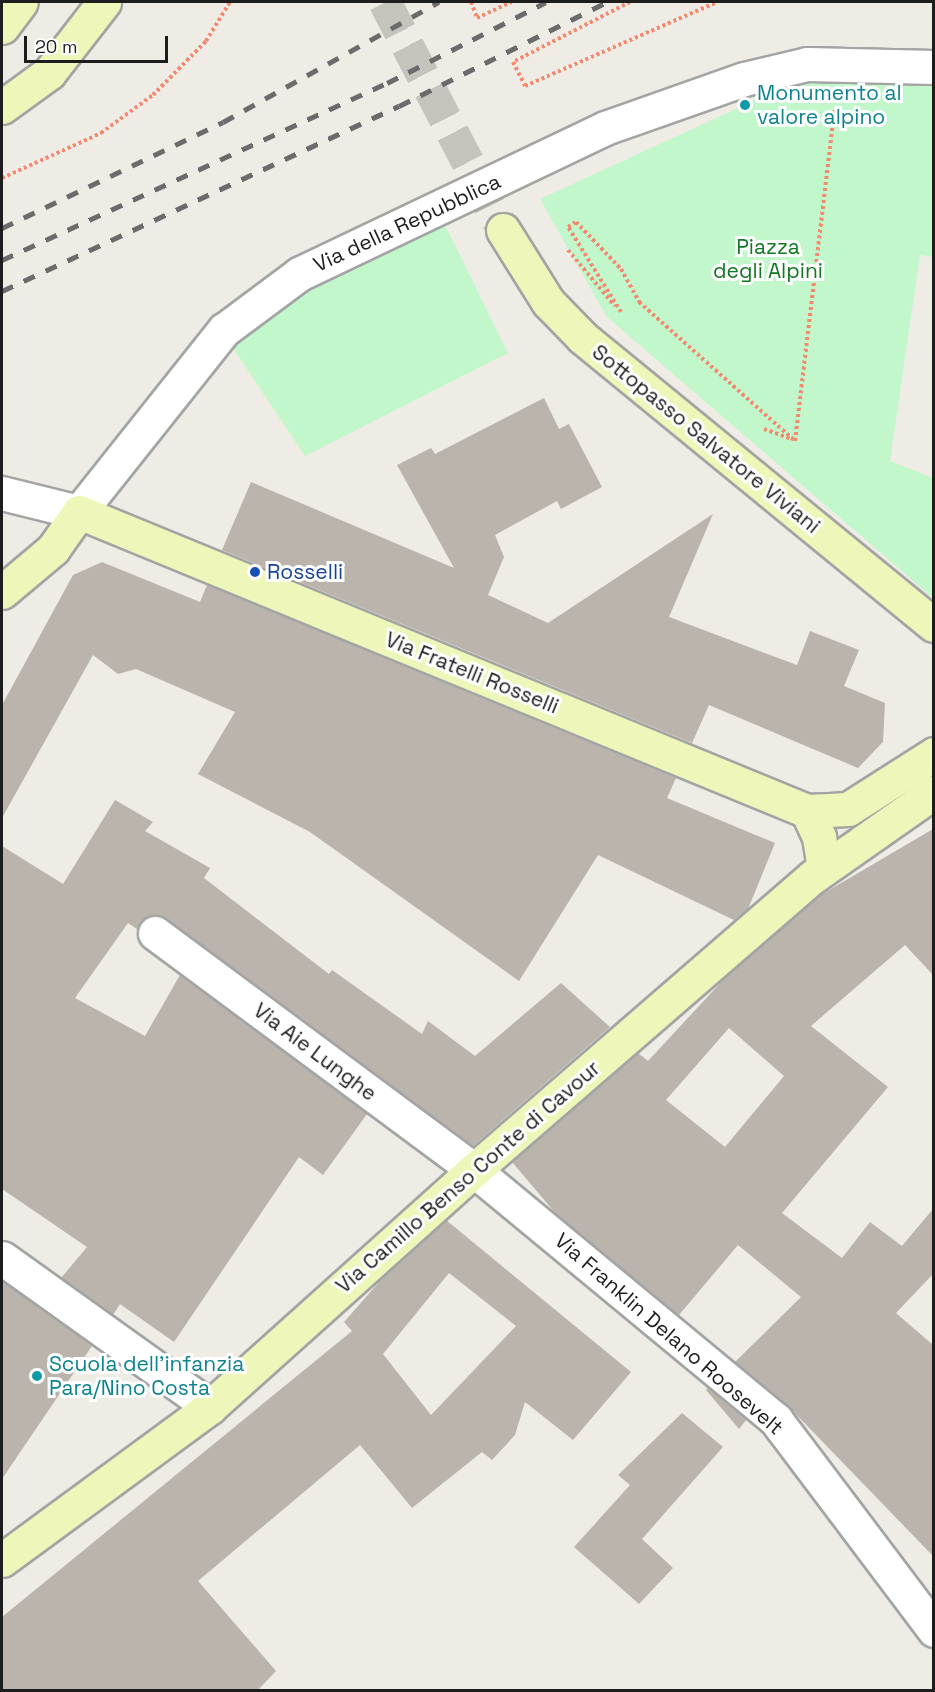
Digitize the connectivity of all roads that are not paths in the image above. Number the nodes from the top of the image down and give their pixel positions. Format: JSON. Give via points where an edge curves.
{"nodes":[{"id":1,"x":21,"y":2,"type":"edge"},
{"id":2,"x":104,"y":2,"type":"edge"},
{"id":3,"x":2,"y":27,"type":"edge"},
{"id":4,"x":933,"y":67,"type":"edge"},
{"id":5,"x":2,"y":107,"type":"edge"},
{"id":6,"x":503,"y":230,"type":"tunnel mouth"},
{"id":7,"x":2,"y":493,"type":"edge"},
{"id":8,"x":79,"y":512,"type":"junction"},
{"id":9,"x":2,"y":592,"type":"edge"},
{"id":10,"x":933,"y":626,"type":"edge"},
{"id":11,"x":933,"y":754,"type":"edge"},
{"id":12,"x":933,"y":792,"type":"edge"},
{"id":13,"x":807,"y":811,"type":"junction"},
{"id":14,"x":824,"y":868,"type":"junction"},
{"id":15,"x":155,"y":933,"type":"dead end"},
{"id":16,"x":474,"y":1170,"type":"junction"},
{"id":17,"x":2,"y":1258,"type":"edge"},
{"id":18,"x":210,"y":1407,"type":"junction"},
{"id":19,"x":2,"y":1560,"type":"edge"},
{"id":20,"x":932,"y":1625,"type":"edge"}],
"edges":[{"from":1,"to":3,"type":"street"},
{"from":2,"to":5,"type":"street","via":[[49,73]]},
{"from":4,"to":8,"type":"street","name":"Via della Repubblica","via":[[807,64],[744,79],[605,128],[299,274],[224,330]]},
{"from":6,"to":10,"type":"street","name":"Sottopasso Salvatore Viviani","via":[[548,302],[583,338]]},
{"from":7,"to":8,"type":"street","name":"Via Fratelli Rosselli"},
{"from":8,"to":9,"type":"street","name":"Via della Repubblica","via":[[53,549]]},
{"from":8,"to":13,"type":"street","name":"Via Fratelli Rosselli"},
{"from":11,"to":13,"type":"street","name":"Via Fratelli Rosselli","via":[[848,809]]},
{"from":12,"to":14,"type":"street","name":"Via Camillo Benso Conte di Cavour"},
{"from":13,"to":14,"type":"street","via":[[819,837]]},
{"from":14,"to":16,"type":"street","name":"Via Camillo Benso Conte di Cavour"},
{"from":15,"to":16,"type":"street","name":"Via Aie Lunghe"},
{"from":16,"to":18,"type":"street","name":"Via Camillo Benso Conte di Cavour"},
{"from":16,"to":20,"type":"street","name":"Via Franklin Delano Roosevelt","via":[[776,1420]]},
{"from":17,"to":18,"type":"street"},
{"from":18,"to":19,"type":"street","name":"Via Camillo Benso Conte di Cavour"}]}
